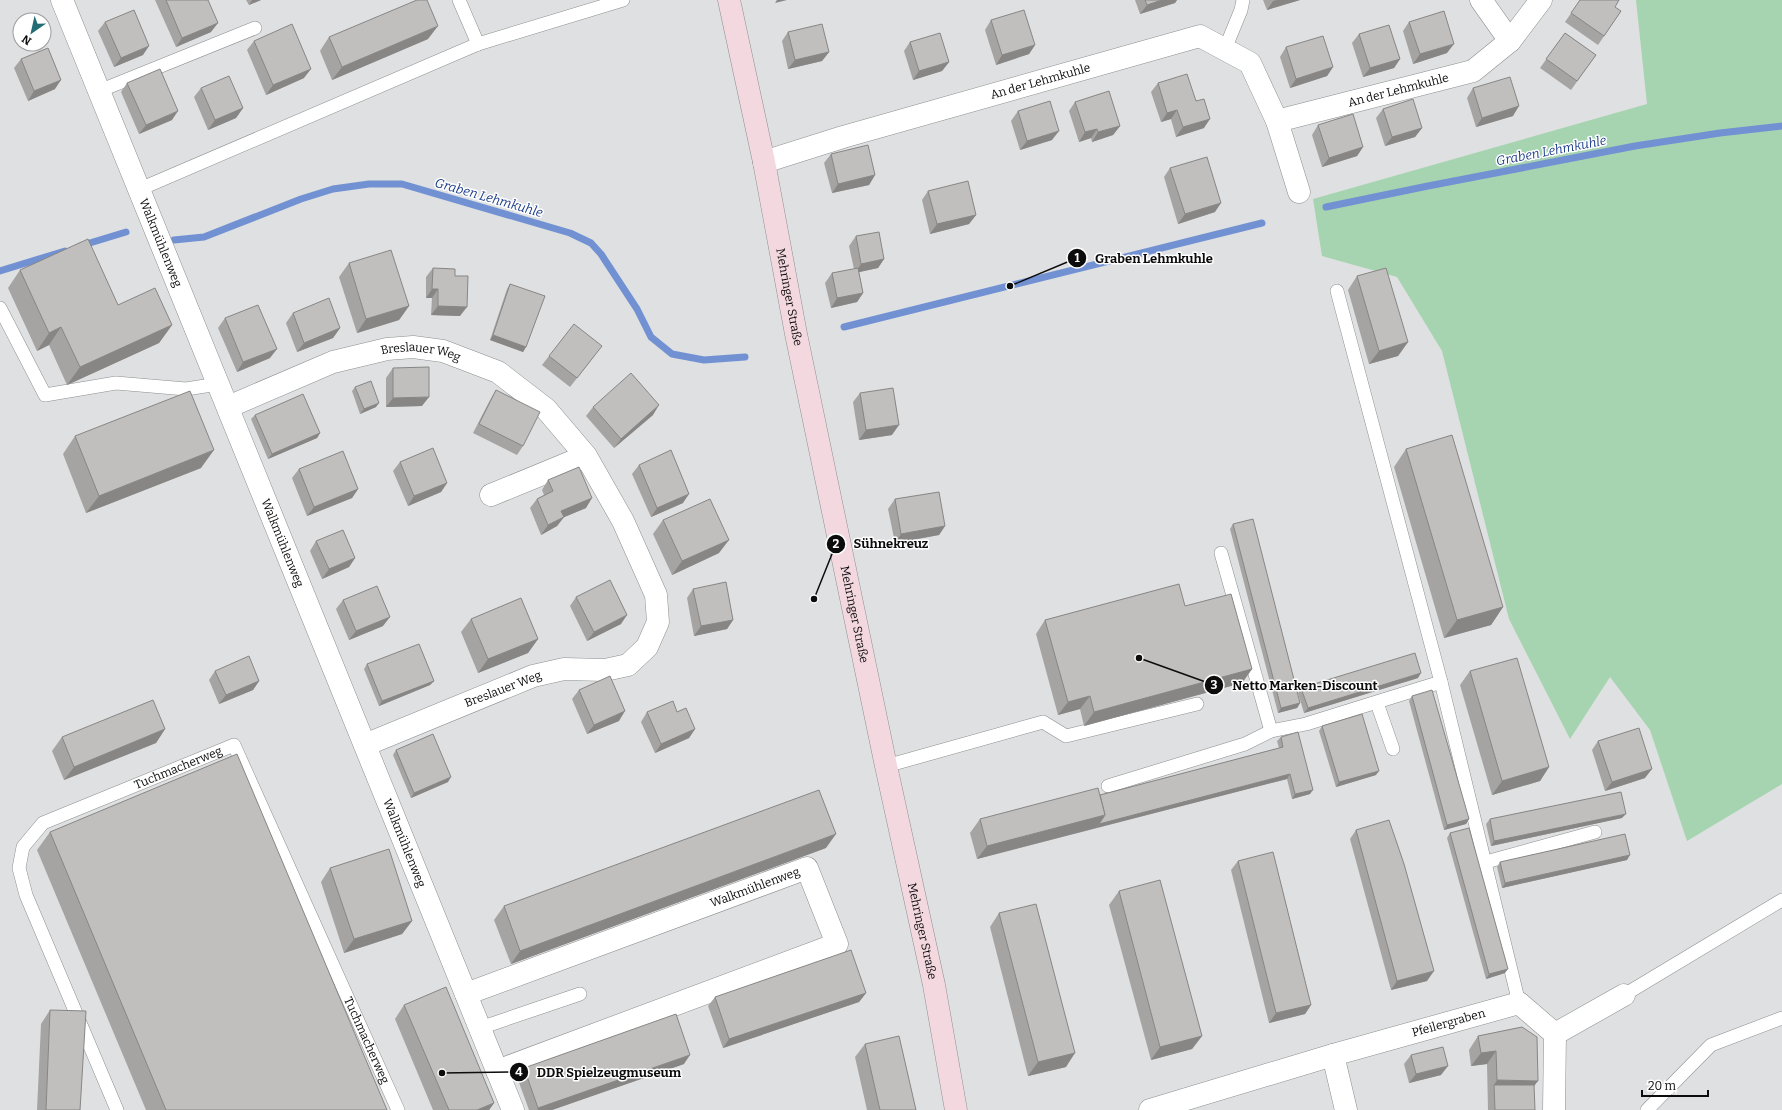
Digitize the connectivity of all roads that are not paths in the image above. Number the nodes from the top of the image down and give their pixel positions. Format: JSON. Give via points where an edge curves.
{"nodes":[{"id":1,"x":62,"y":0,"type":"edge"},
{"id":2,"x":459,"y":0,"type":"edge"},
{"id":3,"x":623,"y":0,"type":"edge"},
{"id":4,"x":729,"y":0,"type":"edge"},
{"id":5,"x":1243,"y":0,"type":"edge"},
{"id":6,"x":1481,"y":0,"type":"edge"},
{"id":7,"x":1541,"y":0,"type":"edge"},
{"id":8,"x":255,"y":28,"type":"dead end"},
{"id":9,"x":1510,"y":41,"type":"junction"},
{"id":10,"x":478,"y":44,"type":"junction"},
{"id":11,"x":1225,"y":49,"type":"junction"},
{"id":12,"x":99,"y":91,"type":"junction"},
{"id":13,"x":1277,"y":122,"type":"junction"},
{"id":14,"x":764,"y":162,"type":"junction"},
{"id":15,"x":140,"y":189,"type":"junction"},
{"id":16,"x":1299,"y":192,"type":"dead end"},
{"id":17,"x":1337,"y":291,"type":"dead end"},
{"id":18,"x":0,"y":308,"type":"edge"},
{"id":19,"x":218,"y":384,"type":"junction"},
{"id":20,"x":228,"y":407,"type":"junction"},
{"id":21,"x":586,"y":456,"type":"junction"},
{"id":22,"x":491,"y":495,"type":"dead end"},
{"id":23,"x":1221,"y":553,"type":"dead end"},
{"id":24,"x":1441,"y":682,"type":"junction"},
{"id":25,"x":1377,"y":703,"type":"junction"},
{"id":26,"x":1198,"y":704,"type":"dead end"},
{"id":27,"x":1271,"y":732,"type":"junction"},
{"id":28,"x":365,"y":744,"type":"junction"},
{"id":29,"x":1393,"y":749,"type":"dead end"},
{"id":30,"x":886,"y":766,"type":"junction"},
{"id":31,"x":1108,"y":786,"type":"dead end"},
{"id":32,"x":1596,"y":832,"type":"dead end"},
{"id":33,"x":1486,"y":862,"type":"junction"},
{"id":34,"x":1782,"y":900,"type":"edge"},
{"id":35,"x":466,"y":994,"type":"junction"},
{"id":36,"x":580,"y":994,"type":"dead end"},
{"id":37,"x":1624,"y":995,"type":"joint"},
{"id":38,"x":1519,"y":1003,"type":"junction"},
{"id":39,"x":1782,"y":1018,"type":"edge"},
{"id":40,"x":480,"y":1028,"type":"junction"},
{"id":41,"x":1555,"y":1034,"type":"junction"},
{"id":42,"x":1333,"y":1055,"type":"junction"},
{"id":43,"x":497,"y":1071,"type":"junction"},
{"id":44,"x":117,"y":1110,"type":"edge"},
{"id":45,"x":398,"y":1110,"type":"edge"},
{"id":46,"x":513,"y":1110,"type":"edge"},
{"id":47,"x":956,"y":1110,"type":"edge"},
{"id":48,"x":1150,"y":1110,"type":"edge"},
{"id":49,"x":1346,"y":1110,"type":"edge"},
{"id":50,"x":1554,"y":1110,"type":"edge"},
{"id":51,"x":1647,"y":1110,"type":"edge"}],
"edges":[{"from":1,"to":12,"type":"street","name":"Walkmühlenweg"},
{"from":2,"to":10,"type":"lane"},
{"from":3,"to":10,"type":"lane"},
{"from":4,"to":14,"type":"main road","name":"Mehringer Straße"},
{"from":5,"to":11,"type":"lane"},
{"from":6,"to":9,"type":"street"},
{"from":7,"to":9,"type":"street","name":"An der Lehmkuhle"},
{"from":8,"to":12,"type":"lane"},
{"from":9,"to":13,"type":"street","name":"An der Lehmkuhle","via":[[1473,71]]},
{"from":10,"to":15,"type":"lane"},
{"from":11,"to":13,"type":"street","name":"An der Lehmkuhle","via":[[1250,63]]},
{"from":11,"to":14,"type":"street","name":"An der Lehmkuhle","via":[[1200,36],[843,137]]},
{"from":12,"to":15,"type":"street","name":"Walkmühlenweg"},
{"from":13,"to":16,"type":"street","name":"An der Lehmkuhle"},
{"from":14,"to":30,"type":"main road","name":"Mehringer Straße","via":[[796,334]]},
{"from":15,"to":19,"type":"street","name":"Walkmühlenweg"},
{"from":17,"to":24,"type":"lane"},
{"from":18,"to":19,"type":"lane","via":[[45,395],[116,383],[186,389]]},
{"from":19,"to":20,"type":"street","name":"Walkmühlenweg"},
{"from":20,"to":21,"type":"street","name":"Breslauer Weg","via":[[332,362],[387,349],[443,351],[498,372],[546,409]]},
{"from":20,"to":28,"type":"street","name":"Walkmühlenweg"},
{"from":21,"to":22,"type":"street"},
{"from":21,"to":28,"type":"street","name":"Breslauer Weg","via":[[623,521],[656,595],[658,622],[647,647],[628,665],[605,670],[564,669],[534,676]]},
{"from":23,"to":27,"type":"lane"},
{"from":24,"to":25,"type":"lane"},
{"from":24,"to":33,"type":"lane"},
{"from":25,"to":27,"type":"lane"},
{"from":25,"to":29,"type":"lane"},
{"from":26,"to":30,"type":"lane","via":[[1066,736],[1043,722]]},
{"from":27,"to":31,"type":"lane","via":[[1246,744]]},
{"from":28,"to":35,"type":"street","name":"Walkmühlenweg"},
{"from":30,"to":47,"type":"main road","name":"Mehringer Straße","via":[[934,985]]},
{"from":32,"to":33,"type":"lane"},
{"from":33,"to":38,"type":"lane"},
{"from":34,"to":37,"type":"lane"},
{"from":35,"to":40,"type":"street","name":"Walkmühlenweg"},
{"from":35,"to":43,"type":"street","name":"Walkmühlenweg","via":[[807,868],[837,944]]},
{"from":36,"to":40,"type":"lane"},
{"from":37,"to":41,"type":"street"},
{"from":38,"to":41,"type":"street"},
{"from":38,"to":42,"type":"street","name":"Pfeilergraben"},
{"from":39,"to":51,"type":"lane","via":[[1711,1045]]},
{"from":40,"to":43,"type":"street","name":"Walkmühlenweg"},
{"from":41,"to":50,"type":"street"},
{"from":42,"to":48,"type":"street","name":"Pfeilergraben"},
{"from":42,"to":49,"type":"street"},
{"from":43,"to":46,"type":"street","name":"Walkmühlenweg"},
{"from":44,"to":45,"type":"lane","name":"Tuchmacherweg","via":[[26,895],[19,868],[23,847],[43,823],[234,745]]}]}
